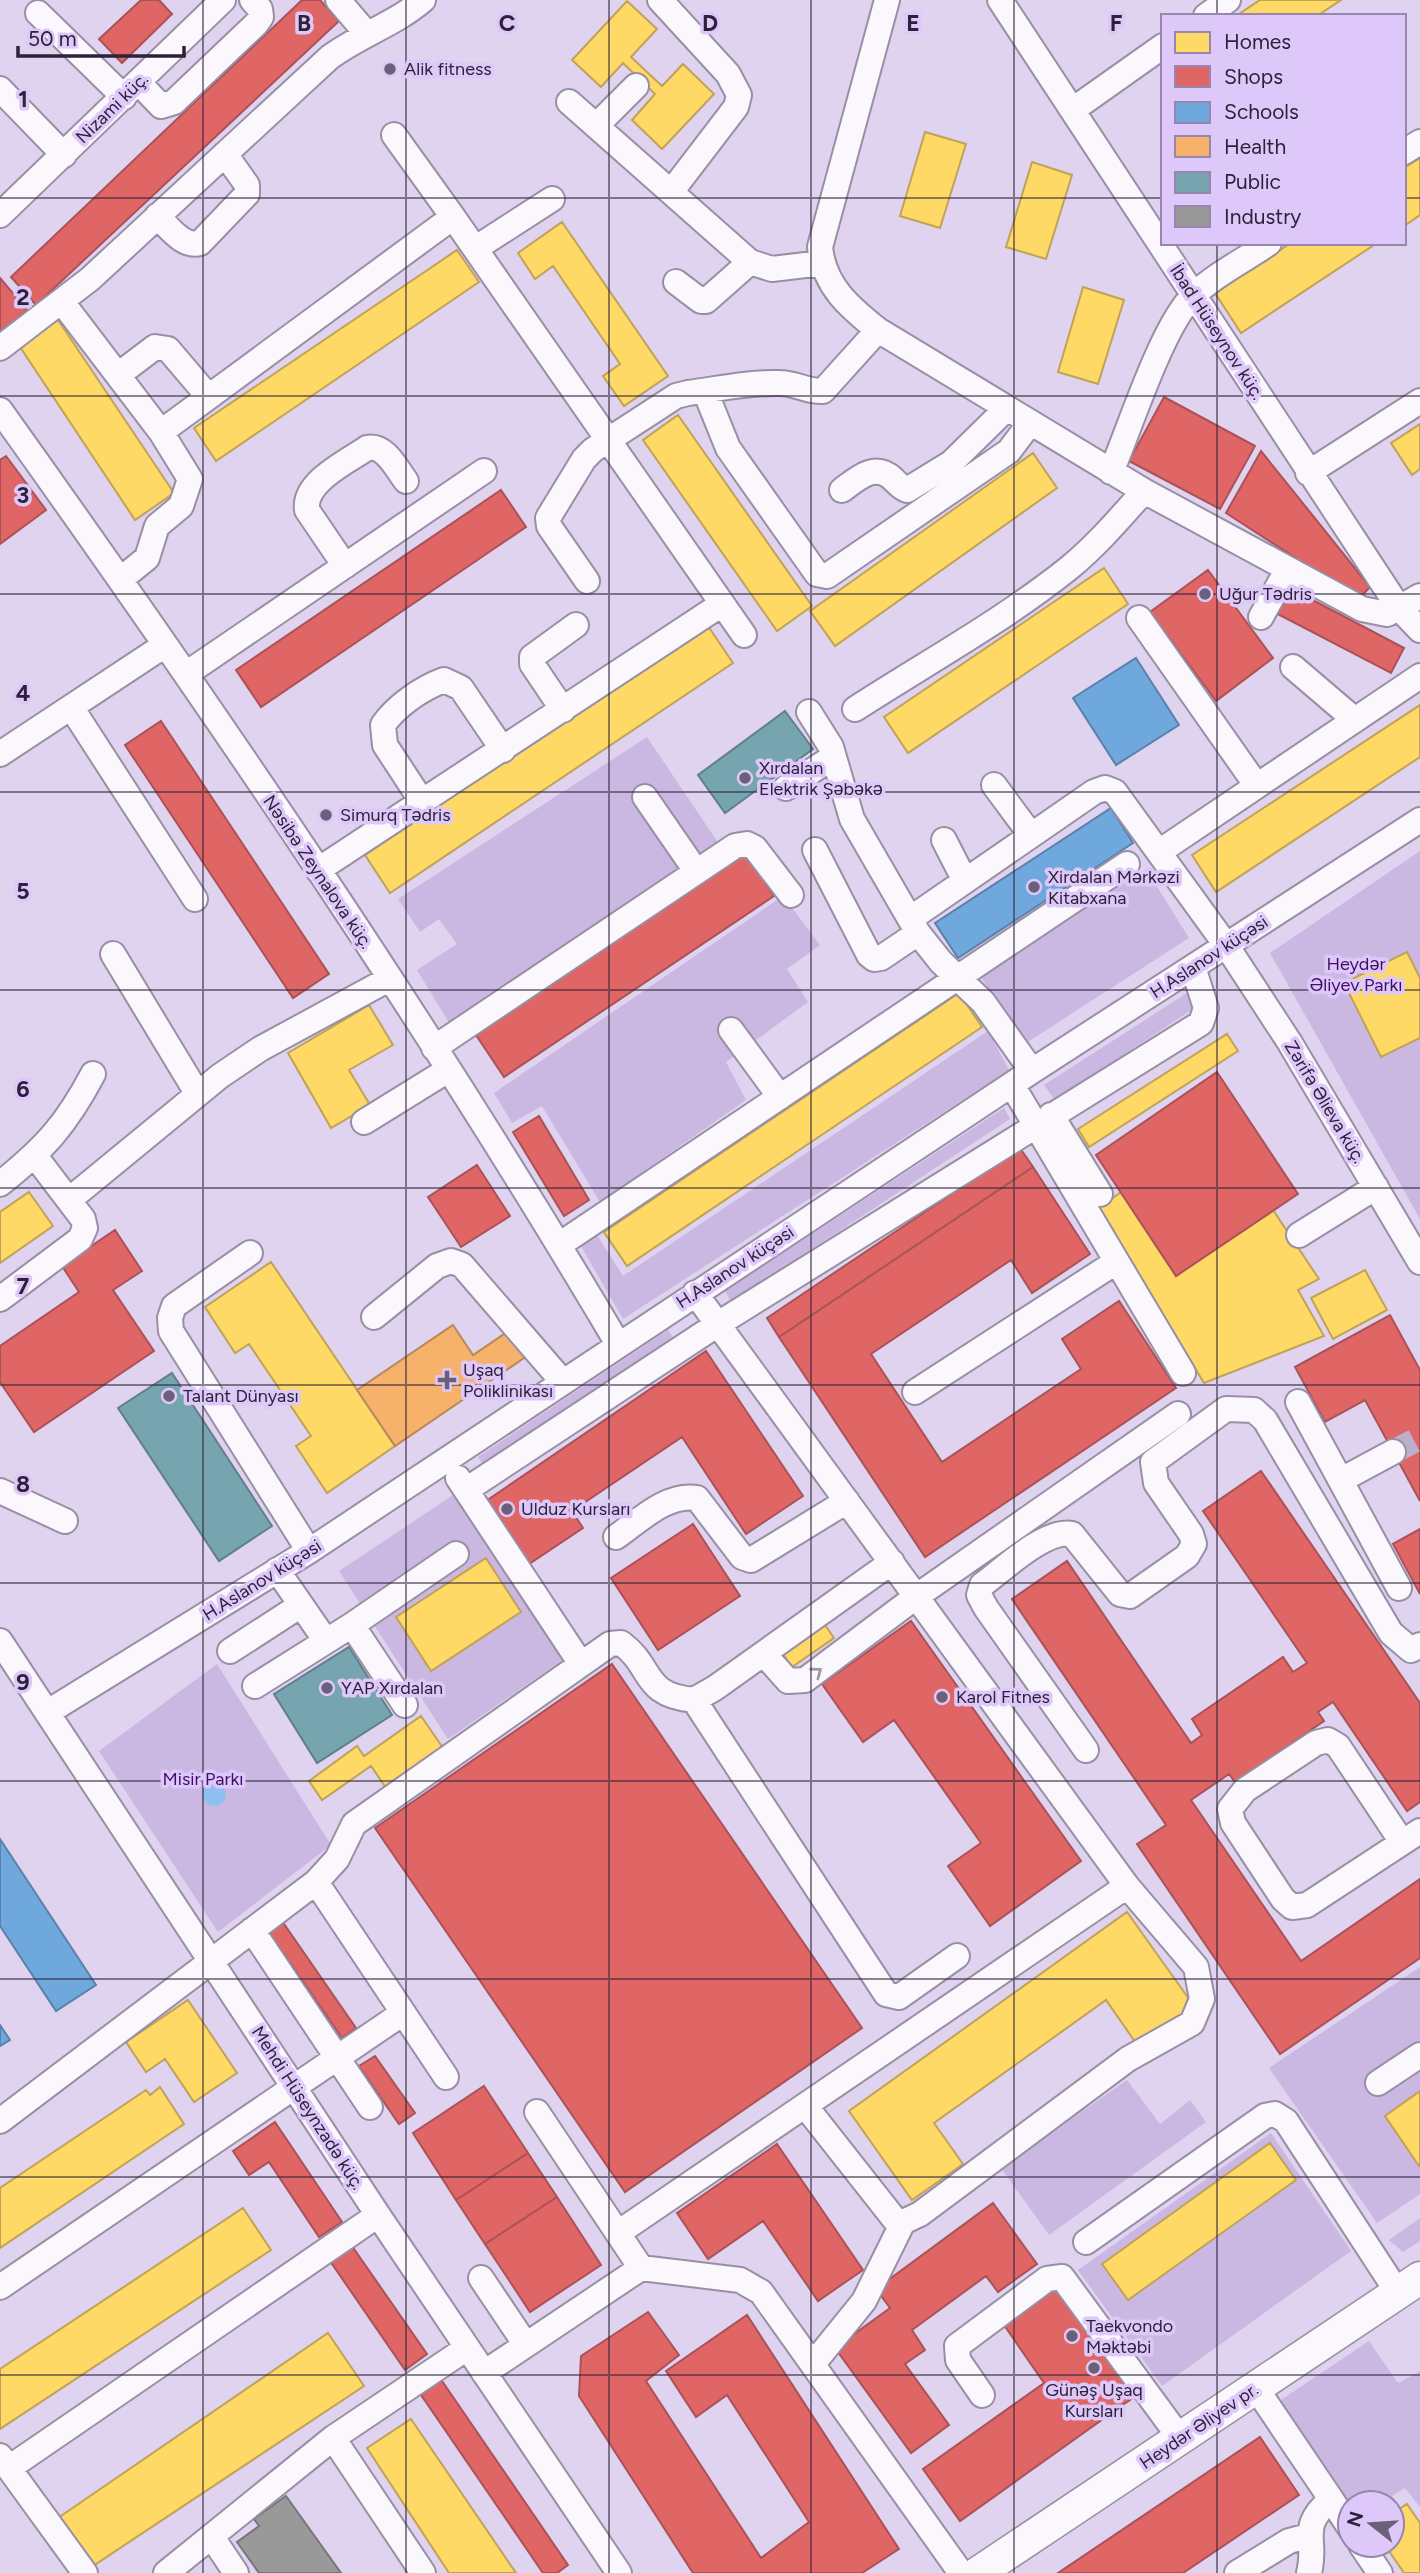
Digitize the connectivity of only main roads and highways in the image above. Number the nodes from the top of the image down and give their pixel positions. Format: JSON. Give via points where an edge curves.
{"nodes":[{"id":1,"x":1409,"y":2286,"type":"edge"},
{"id":2,"x":978,"y":2573,"type":"edge"}],
"edges":[{"from":1,"to":2,"type":"main road","name":"Heydər Əliyev pr."}]}
